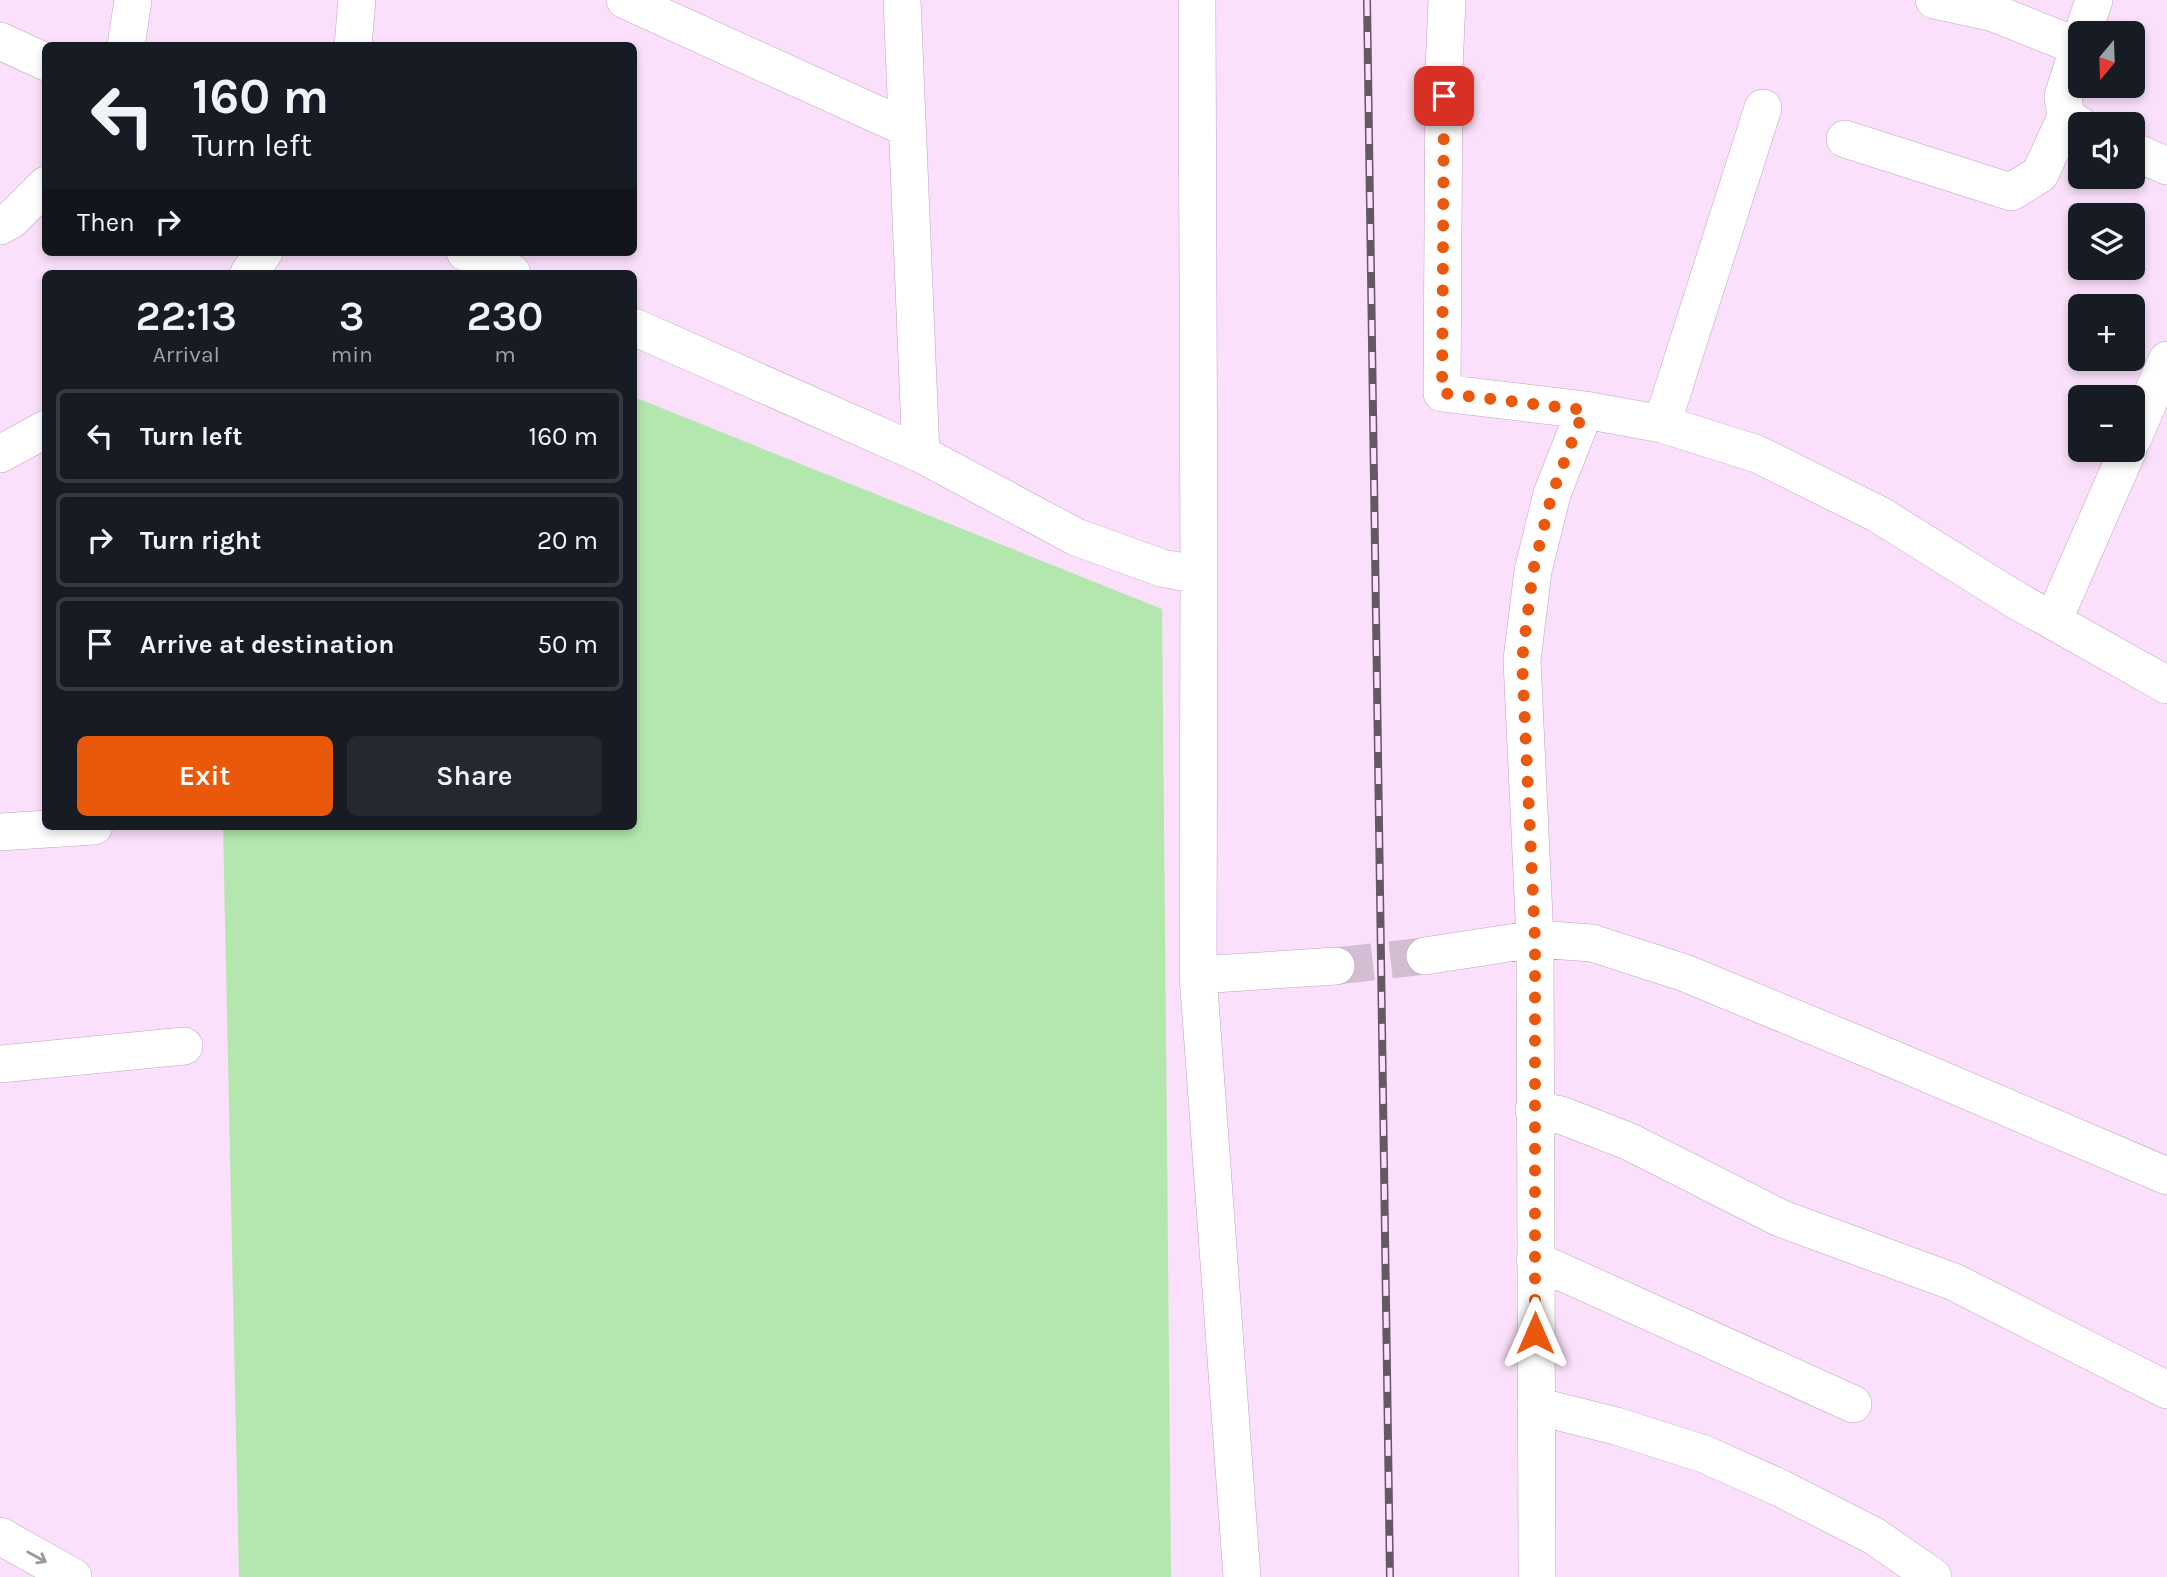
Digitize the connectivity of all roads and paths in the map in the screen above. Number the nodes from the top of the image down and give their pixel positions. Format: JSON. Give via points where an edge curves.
{"nodes":[{"id":1,"x":133,"y":0,"type":"edge"},
{"id":2,"x":357,"y":0,"type":"edge"},
{"id":3,"x":625,"y":0,"type":"edge"},
{"id":4,"x":902,"y":0,"type":"edge"},
{"id":5,"x":1197,"y":0,"type":"edge"},
{"id":6,"x":1447,"y":0,"type":"edge"},
{"id":7,"x":1934,"y":0,"type":"edge"},
{"id":8,"x":2094,"y":0,"type":"edge"},
{"id":9,"x":1995,"y":6,"type":"edge"},
{"id":10,"x":2087,"y":21,"type":"edge"},
{"id":11,"x":2068,"y":35,"type":"edge"},
{"id":12,"x":0,"y":41,"type":"edge"},
{"id":13,"x":127,"y":42,"type":"edge"},
{"id":14,"x":353,"y":42,"type":"edge"},
{"id":15,"x":42,"y":60,"type":"edge"},
{"id":16,"x":2068,"y":80,"type":"edge"},
{"id":17,"x":1763,"y":108,"type":"dead end"},
{"id":18,"x":2069,"y":112,"type":"edge"},
{"id":19,"x":907,"y":128,"type":"junction"},
{"id":20,"x":2068,"y":129,"type":"edge"},
{"id":21,"x":1845,"y":139,"type":"dead end"},
{"id":22,"x":2145,"y":156,"type":"edge"},
{"id":23,"x":2167,"y":166,"type":"edge"},
{"id":24,"x":42,"y":189,"type":"edge"},
{"id":25,"x":0,"y":226,"type":"edge"},
{"id":26,"x":474,"y":256,"type":"edge"},
{"id":27,"x":505,"y":270,"type":"edge"},
{"id":28,"x":637,"y":328,"type":"edge"},
{"id":29,"x":2167,"y":360,"type":"edge"},
{"id":30,"x":1584,"y":410,"type":"junction"},
{"id":31,"x":2145,"y":410,"type":"edge"},
{"id":32,"x":1661,"y":424,"type":"junction"},
{"id":33,"x":42,"y":431,"type":"edge"},
{"id":34,"x":0,"y":454,"type":"edge"},
{"id":35,"x":921,"y":454,"type":"junction"},
{"id":36,"x":2123,"y":462,"type":"edge"},
{"id":37,"x":1199,"y":575,"type":"junction"},
{"id":38,"x":2053,"y":621,"type":"junction"},
{"id":39,"x":2167,"y":685,"type":"edge"},
{"id":40,"x":42,"y":829,"type":"edge"},
{"id":41,"x":0,"y":832,"type":"edge"},
{"id":42,"x":1535,"y":939,"type":"junction"},
{"id":43,"x":1425,"y":956,"type":"tunnel mouth"},
{"id":44,"x":1336,"y":966,"type":"tunnel mouth"},
{"id":45,"x":1198,"y":975,"type":"junction"},
{"id":46,"x":184,"y":1046,"type":"dead end"},
{"id":47,"x":0,"y":1063,"type":"edge"},
{"id":48,"x":1534,"y":1111,"type":"junction"},
{"id":49,"x":2167,"y":1176,"type":"edge"},
{"id":50,"x":1535,"y":1260,"type":"junction"},
{"id":51,"x":2167,"y":1390,"type":"edge"},
{"id":52,"x":1853,"y":1404,"type":"dead end"},
{"id":53,"x":1536,"y":1406,"type":"junction"},
{"id":54,"x":0,"y":1536,"type":"edge"},
{"id":55,"x":1924,"y":1574,"type":"edge"},
{"id":56,"x":74,"y":1577,"type":"edge"},
{"id":57,"x":1242,"y":1577,"type":"edge"},
{"id":58,"x":1537,"y":1577,"type":"edge"}],
"edges":[{"from":1,"to":13,"type":"street"},
{"from":2,"to":14,"type":"street"},
{"from":3,"to":19,"type":"street"},
{"from":4,"to":19,"type":"street"},
{"from":5,"to":37,"type":"street"},
{"from":6,"to":30,"type":"street","via":[[1442,393]]},
{"from":7,"to":9,"type":"street"},
{"from":8,"to":10,"type":"street"},
{"from":9,"to":11,"type":"street"},
{"from":12,"to":15,"type":"street"},
{"from":16,"to":18,"type":"street","via":[[2063,96]]},
{"from":17,"to":32,"type":"street"},
{"from":19,"to":35,"type":"street"},
{"from":20,"to":21,"type":"street","via":[[2040,174],[2011,192]]},
{"from":22,"to":23,"type":"street"},
{"from":24,"to":25,"type":"street"},
{"from":26,"to":27,"type":"street"},
{"from":28,"to":35,"type":"street"},
{"from":29,"to":31,"type":"street"},
{"from":30,"to":32,"type":"street"},
{"from":30,"to":42,"type":"street","via":[[1552,494],[1533,571],[1522,660]]},
{"from":32,"to":38,"type":"street","via":[[1757,453],[1878,514]]},
{"from":33,"to":34,"type":"street"},
{"from":35,"to":37,"type":"street","via":[[1076,537],[1162,568]]},
{"from":36,"to":38,"type":"street"},
{"from":37,"to":45,"type":"street"},
{"from":38,"to":39,"type":"street"},
{"from":40,"to":41,"type":"street"},
{"from":42,"to":43,"type":"street"},
{"from":42,"to":48,"type":"street"},
{"from":42,"to":49,"type":"street","via":[[1592,943],[1685,973]]},
{"from":44,"to":45,"type":"street"},
{"from":45,"to":57,"type":"street"},
{"from":46,"to":47,"type":"street"},
{"from":48,"to":50,"type":"street"},
{"from":48,"to":51,"type":"street","via":[[1561,1115],[1630,1142],[1780,1218],[1954,1282]]},
{"from":50,"to":52,"type":"street"},
{"from":50,"to":53,"type":"street"},
{"from":53,"to":55,"type":"street","via":[[1704,1454],[1874,1536]]},
{"from":53,"to":58,"type":"street"},
{"from":54,"to":56,"type":"street","one_way":true}]}
